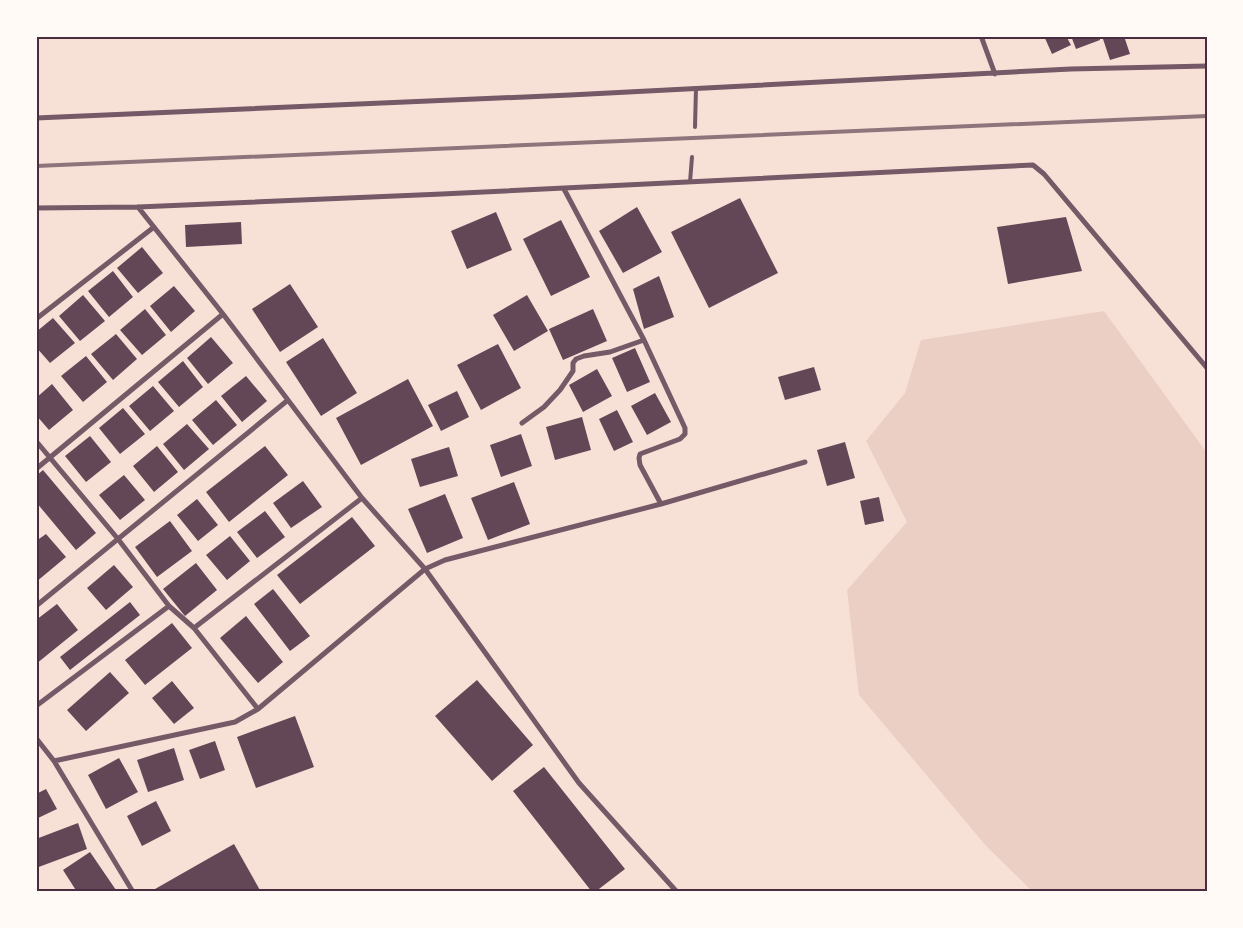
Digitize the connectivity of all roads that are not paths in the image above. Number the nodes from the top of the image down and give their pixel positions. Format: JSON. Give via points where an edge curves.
{"nodes":[{"id":1,"x":981,"y":36,"type":"edge"},
{"id":2,"x":1207,"y":66,"type":"edge"},
{"id":3,"x":995,"y":74,"type":"junction"},
{"id":4,"x":696,"y":88,"type":"junction"},
{"id":5,"x":36,"y":118,"type":"edge"},
{"id":6,"x":695,"y":127,"type":"dead end"},
{"id":7,"x":692,"y":157,"type":"dead end"},
{"id":8,"x":690,"y":182,"type":"junction"},
{"id":9,"x":564,"y":189,"type":"junction"},
{"id":10,"x":138,"y":207,"type":"junction"},
{"id":11,"x":36,"y":208,"type":"edge"},
{"id":12,"x":154,"y":227,"type":"junction"},
{"id":13,"x":223,"y":314,"type":"junction"},
{"id":14,"x":36,"y":319,"type":"edge"},
{"id":15,"x":644,"y":340,"type":"junction"},
{"id":16,"x":1207,"y":368,"type":"edge"},
{"id":17,"x":288,"y":400,"type":"junction"},
{"id":18,"x":522,"y":423,"type":"dead end"},
{"id":19,"x":36,"y":441,"type":"edge"},
{"id":20,"x":50,"y":458,"type":"junction"},
{"id":21,"x":805,"y":462,"type":"dead end"},
{"id":22,"x":36,"y":469,"type":"edge"},
{"id":23,"x":362,"y":498,"type":"junction"},
{"id":24,"x":661,"y":504,"type":"junction"},
{"id":25,"x":118,"y":540,"type":"junction"},
{"id":26,"x":425,"y":569,"type":"junction"},
{"id":27,"x":36,"y":606,"type":"edge"},
{"id":28,"x":169,"y":606,"type":"junction"},
{"id":29,"x":194,"y":628,"type":"junction"},
{"id":30,"x":36,"y":706,"type":"edge"},
{"id":31,"x":258,"y":709,"type":"junction"},
{"id":32,"x":36,"y":738,"type":"edge"},
{"id":33,"x":54,"y":761,"type":"junction"},
{"id":34,"x":133,"y":892,"type":"edge"},
{"id":35,"x":677,"y":892,"type":"edge"}],
"edges":[{"from":1,"to":3,"type":"street"},
{"from":2,"to":3,"type":"street"},
{"from":3,"to":4,"type":"street"},
{"from":4,"to":5,"type":"street"},
{"from":4,"to":6,"type":"lane"},
{"from":7,"to":8,"type":"lane"},
{"from":8,"to":9,"type":"street"},
{"from":8,"to":16,"type":"street","via":[[1033,165]]},
{"from":9,"to":10,"type":"street"},
{"from":9,"to":15,"type":"street"},
{"from":10,"to":11,"type":"street"},
{"from":10,"to":12,"type":"street"},
{"from":12,"to":13,"type":"street"},
{"from":12,"to":14,"type":"street"},
{"from":13,"to":17,"type":"street"},
{"from":13,"to":20,"type":"street"},
{"from":15,"to":18,"type":"street","via":[[576,359],[573,371],[560,390]]},
{"from":15,"to":24,"type":"street","via":[[685,428],[680,439],[640,454],[640,464]]},
{"from":17,"to":23,"type":"street"},
{"from":17,"to":25,"type":"street"},
{"from":19,"to":20,"type":"street"},
{"from":20,"to":22,"type":"street"},
{"from":20,"to":25,"type":"street"},
{"from":21,"to":24,"type":"street"},
{"from":23,"to":26,"type":"street"},
{"from":23,"to":29,"type":"street"},
{"from":24,"to":26,"type":"street","via":[[445,560]]},
{"from":25,"to":27,"type":"street"},
{"from":25,"to":28,"type":"street"},
{"from":26,"to":31,"type":"street"},
{"from":26,"to":35,"type":"street","via":[[579,784]]},
{"from":28,"to":29,"type":"street"},
{"from":28,"to":30,"type":"street"},
{"from":29,"to":31,"type":"street"},
{"from":31,"to":33,"type":"street","via":[[235,722]]},
{"from":32,"to":33,"type":"street"},
{"from":33,"to":34,"type":"street"}]}
